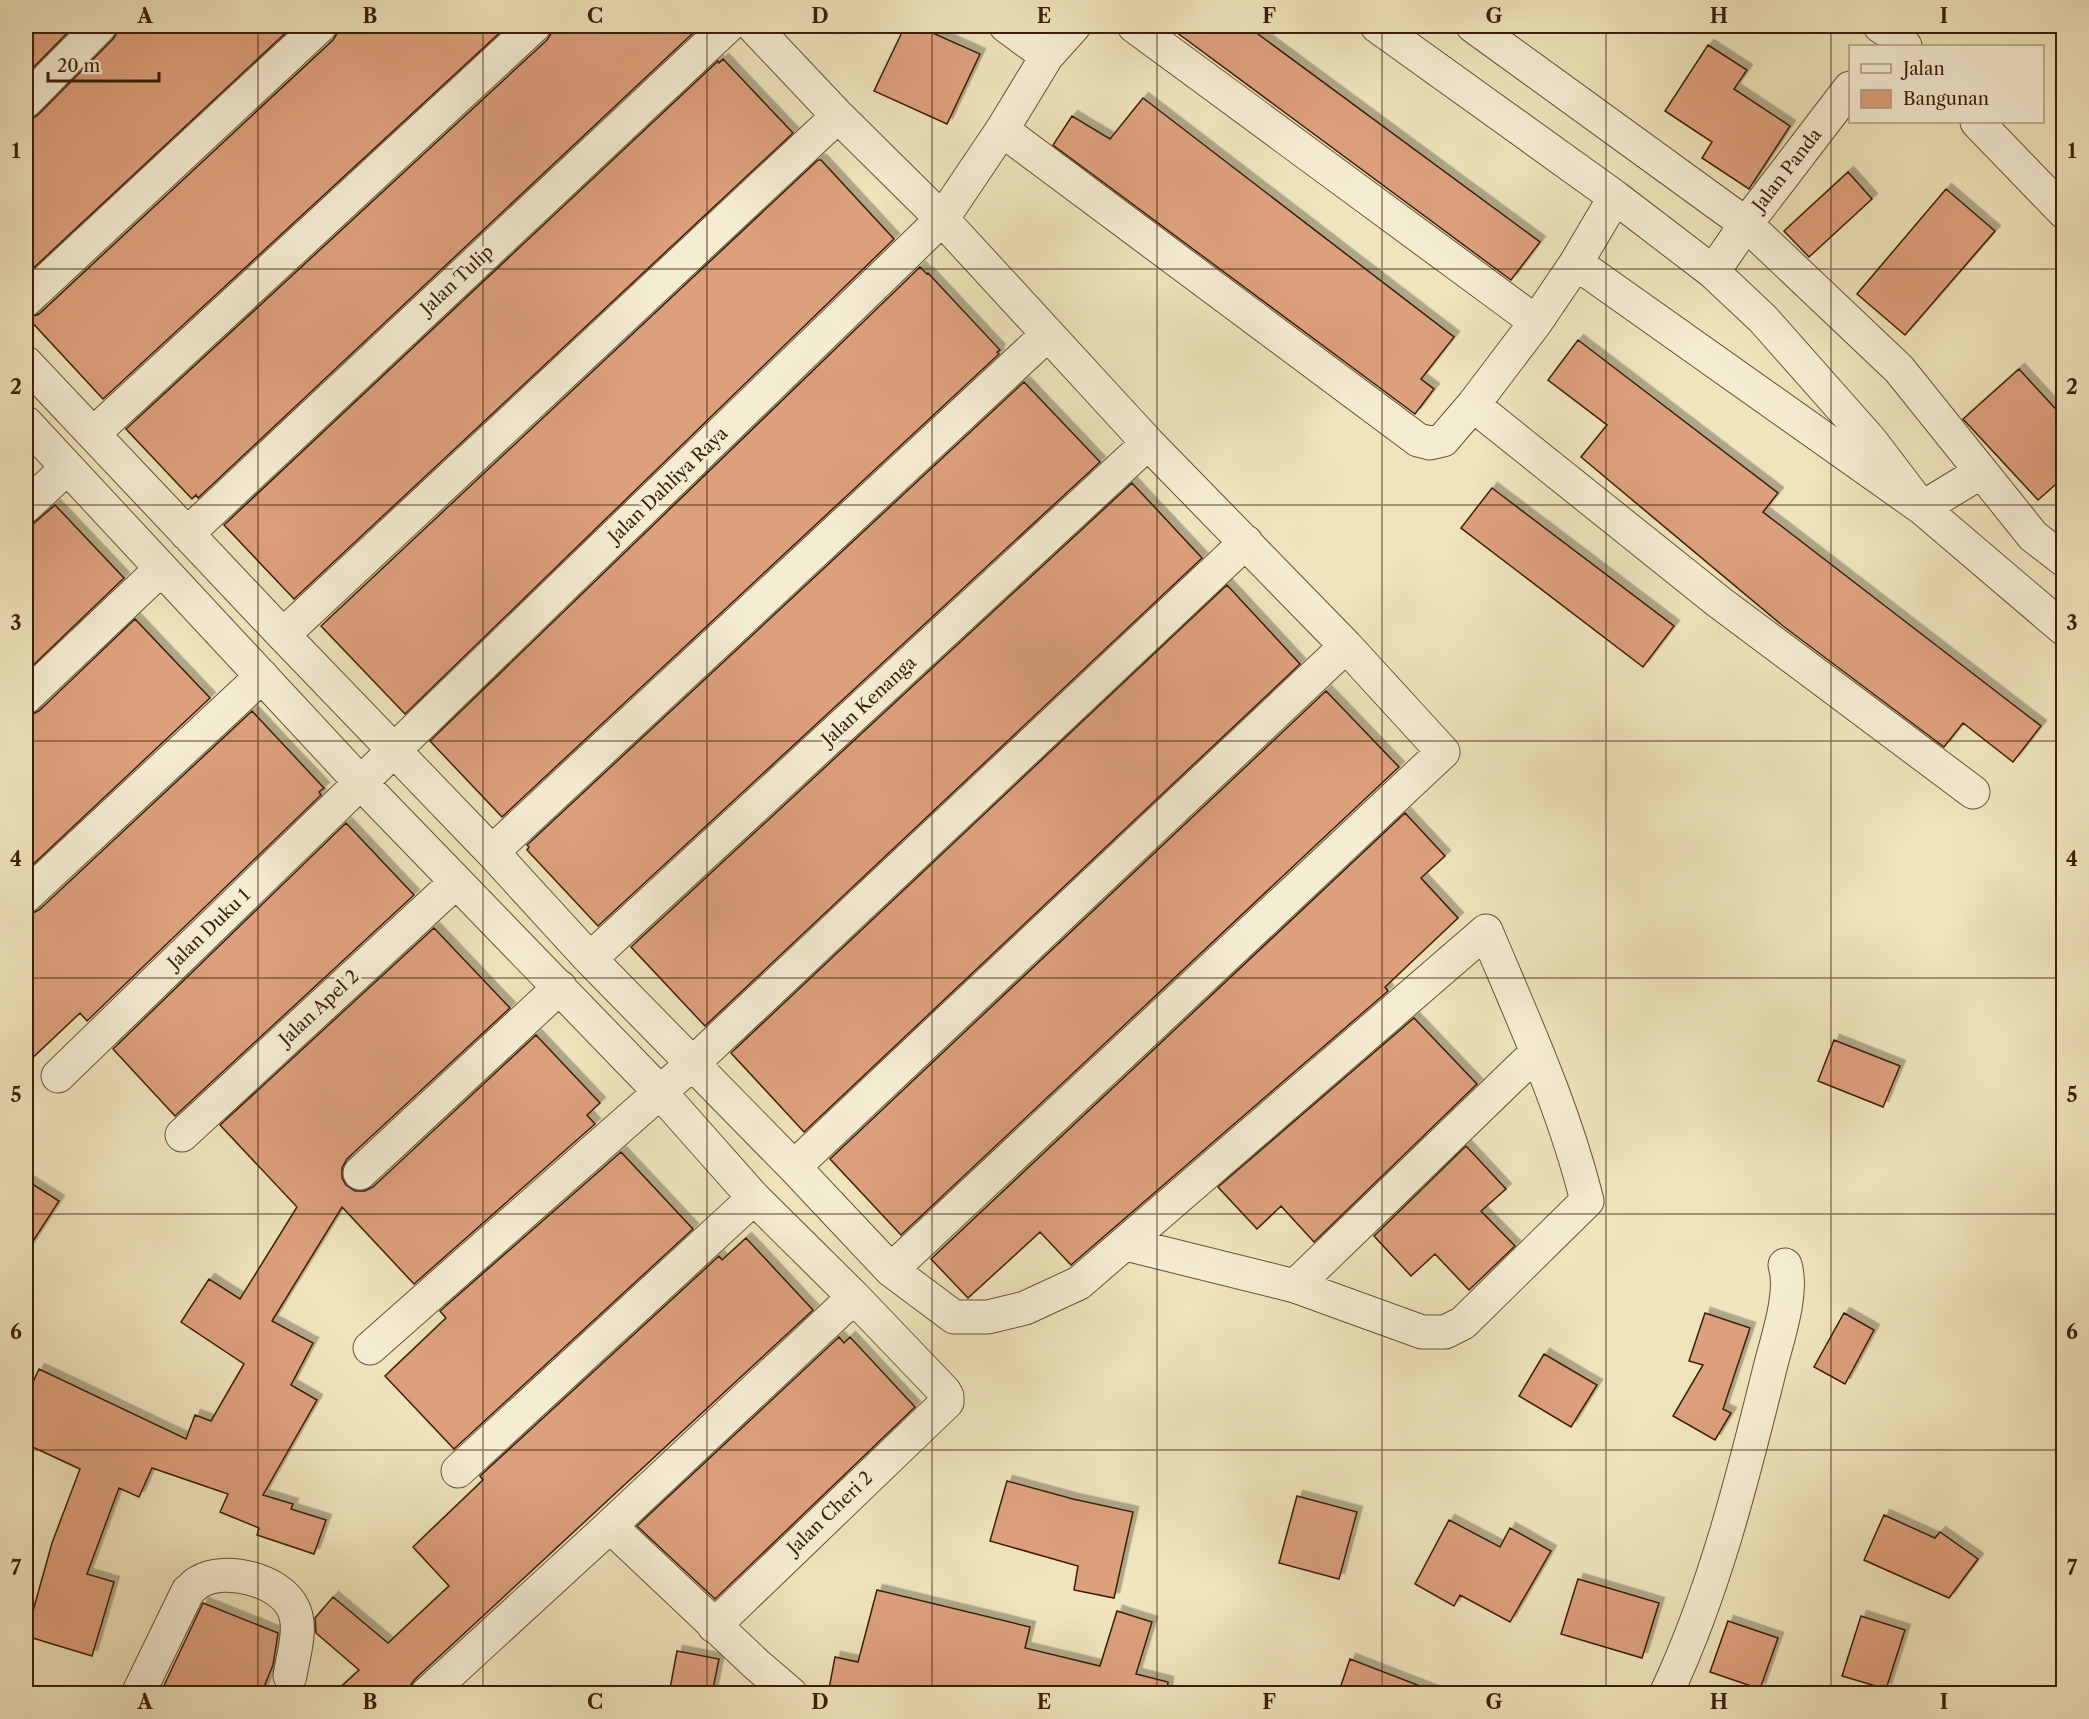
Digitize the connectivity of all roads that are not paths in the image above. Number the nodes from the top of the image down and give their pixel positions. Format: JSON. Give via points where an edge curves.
{"nodes":[{"id":1,"x":100,"y":26,"type":"edge"},
{"id":2,"x":320,"y":26,"type":"edge"},
{"id":3,"x":534,"y":26,"type":"edge"},
{"id":4,"x":728,"y":26,"type":"edge"},
{"id":5,"x":753,"y":26,"type":"edge"},
{"id":6,"x":1006,"y":26,"type":"edge"},
{"id":7,"x":1074,"y":26,"type":"edge"},
{"id":8,"x":1134,"y":26,"type":"edge"},
{"id":9,"x":1377,"y":26,"type":"edge"},
{"id":10,"x":1473,"y":26,"type":"edge"},
{"id":11,"x":1047,"y":56,"type":"junction"},
{"id":12,"x":1849,"y":91,"type":"edge"},
{"id":13,"x":26,"y":101,"type":"edge"},
{"id":14,"x":838,"y":116,"type":"junction"},
{"id":15,"x":1978,"y":123,"type":"edge"},
{"id":16,"x":1002,"y":129,"type":"junction"},
{"id":17,"x":1615,"y":197,"type":"junction"},
{"id":18,"x":2064,"y":212,"type":"edge"},
{"id":19,"x":942,"y":219,"type":"junction"},
{"id":20,"x":1746,"y":224,"type":"junction"},
{"id":21,"x":1576,"y":263,"type":"junction"},
{"id":22,"x":1713,"y":272,"type":"junction"},
{"id":23,"x":26,"y":300,"type":"edge"},
{"id":24,"x":1536,"y":322,"type":"junction"},
{"id":25,"x":1048,"y":334,"type":"junction"},
{"id":26,"x":26,"y":363,"type":"edge"},
{"id":27,"x":1473,"y":405,"type":"junction"},
{"id":28,"x":26,"y":423,"type":"edge"},
{"id":29,"x":93,"y":434,"type":"junction"},
{"id":30,"x":1148,"y":443,"type":"junction"},
{"id":31,"x":67,"y":468,"type":"junction"},
{"id":32,"x":1981,"y":472,"type":"junction"},
{"id":33,"x":26,"y":506,"type":"edge"},
{"id":34,"x":1922,"y":508,"type":"junction"},
{"id":35,"x":187,"y":534,"type":"junction"},
{"id":36,"x":1246,"y":542,"type":"junction"},
{"id":37,"x":2064,"y":560,"type":"edge"},
{"id":38,"x":161,"y":569,"type":"junction"},
{"id":39,"x":2064,"y":629,"type":"edge"},
{"id":40,"x":283,"y":635,"type":"junction"},
{"id":41,"x":1346,"y":646,"type":"junction"},
{"id":42,"x":262,"y":676,"type":"junction"},
{"id":43,"x":26,"y":697,"type":"edge"},
{"id":44,"x":394,"y":750,"type":"junction"},
{"id":45,"x":360,"y":782,"type":"junction"},
{"id":46,"x":1973,"y":792,"type":"dead end"},
{"id":47,"x":492,"y":852,"type":"junction"},
{"id":48,"x":456,"y":882,"type":"junction"},
{"id":49,"x":26,"y":896,"type":"edge"},
{"id":50,"x":590,"y":959,"type":"junction"},
{"id":51,"x":560,"y":987,"type":"junction"},
{"id":52,"x":1537,"y":1052,"type":"junction"},
{"id":53,"x":693,"y":1063,"type":"junction"},
{"id":54,"x":58,"y":1076,"type":"dead end"},
{"id":55,"x":660,"y":1092,"type":"junction"},
{"id":56,"x":182,"y":1135,"type":"dead end"},
{"id":57,"x":794,"y":1167,"type":"junction"},
{"id":58,"x":360,"y":1173,"type":"dead end"},
{"id":59,"x":754,"y":1198,"type":"junction"},
{"id":60,"x":1126,"y":1244,"type":"junction"},
{"id":61,"x":1785,"y":1265,"type":"dead end"},
{"id":62,"x":891,"y":1269,"type":"junction"},
{"id":63,"x":1295,"y":1286,"type":"junction"},
{"id":64,"x":854,"y":1297,"type":"junction"},
{"id":65,"x":370,"y":1348,"type":"dead end"},
{"id":66,"x":458,"y":1471,"type":"dead end"},
{"id":67,"x":610,"y":1526,"type":"junction"},
{"id":68,"x":714,"y":1626,"type":"junction"},
{"id":69,"x":290,"y":1676,"type":"dead end"},
{"id":70,"x":138,"y":1694,"type":"edge"},
{"id":71,"x":427,"y":1694,"type":"edge"},
{"id":72,"x":791,"y":1694,"type":"edge"},
{"id":73,"x":1666,"y":1694,"type":"edge"}],
"edges":[{"from":1,"to":13,"type":"street"},
{"from":2,"to":23,"type":"street"},
{"from":3,"to":29,"type":"street"},
{"from":4,"to":35,"type":"street","name":"Jalan Tulip"},
{"from":5,"to":14,"type":"street"},
{"from":6,"to":11,"type":"street"},
{"from":7,"to":11,"type":"street","name":"Jalan Dahliya Raya"},
{"from":8,"to":24,"type":"street"},
{"from":9,"to":17,"type":"street"},
{"from":10,"to":20,"type":"street"},
{"from":11,"to":16,"type":"street","name":"Jalan Dahliya Raya"},
{"from":12,"to":20,"type":"street","name":"Jalan Panda"},
{"from":14,"to":19,"type":"street"},
{"from":14,"to":40,"type":"street"},
{"from":15,"to":18,"type":"street"},
{"from":16,"to":19,"type":"street","name":"Jalan Dahliya Raya"},
{"from":16,"to":27,"type":"street","via":[[1418,440],[1443,440]]},
{"from":17,"to":21,"type":"street"},
{"from":17,"to":22,"type":"street"},
{"from":19,"to":25,"type":"street"},
{"from":19,"to":44,"type":"street","name":"Jalan Dahliya Raya"},
{"from":20,"to":22,"type":"street","name":"Jalan Panda"},
{"from":20,"to":32,"type":"street","via":[[1899,369]]},
{"from":21,"to":24,"type":"street"},
{"from":21,"to":34,"type":"street"},
{"from":22,"to":34,"type":"street","via":[[1771,328],[1870,441]]},
{"from":24,"to":27,"type":"street"},
{"from":25,"to":30,"type":"street"},
{"from":25,"to":47,"type":"street"},
{"from":26,"to":29,"type":"street"},
{"from":27,"to":46,"type":"street","via":[[1719,602]]},
{"from":28,"to":31,"type":"street"},
{"from":29,"to":35,"type":"street"},
{"from":30,"to":36,"type":"street"},
{"from":30,"to":50,"type":"street","name":"Jalan Kenanga"},
{"from":31,"to":33,"type":"street"},
{"from":31,"to":38,"type":"street"},
{"from":32,"to":34,"type":"street"},
{"from":32,"to":37,"type":"street","via":[[2033,536]]},
{"from":34,"to":39,"type":"street"},
{"from":35,"to":40,"type":"street"},
{"from":36,"to":41,"type":"street"},
{"from":36,"to":53,"type":"street"},
{"from":38,"to":42,"type":"street"},
{"from":38,"to":43,"type":"street"},
{"from":40,"to":44,"type":"street"},
{"from":41,"to":57,"type":"street"},
{"from":41,"to":62,"type":"street","via":[[1443,752]]},
{"from":42,"to":45,"type":"street"},
{"from":42,"to":49,"type":"street"},
{"from":44,"to":45,"type":"street","name":"Jalan Dahliya Raya"},
{"from":44,"to":47,"type":"street"},
{"from":45,"to":48,"type":"street"},
{"from":45,"to":54,"type":"street","name":"Jalan Duku 1"},
{"from":47,"to":50,"type":"street"},
{"from":48,"to":51,"type":"street"},
{"from":48,"to":56,"type":"street","name":"Jalan Apel 2"},
{"from":50,"to":53,"type":"street"},
{"from":51,"to":55,"type":"street"},
{"from":51,"to":58,"type":"street"},
{"from":52,"to":60,"type":"street","via":[[1486,931]]},
{"from":52,"to":63,"type":"street"},
{"from":52,"to":63,"type":"street","via":[[1580,1169],[1587,1201],[1471,1315],[1445,1332],[1422,1332]]},
{"from":53,"to":55,"type":"street"},
{"from":53,"to":57,"type":"street"},
{"from":55,"to":59,"type":"street"},
{"from":55,"to":65,"type":"street"},
{"from":57,"to":62,"type":"street"},
{"from":59,"to":64,"type":"street"},
{"from":59,"to":66,"type":"street"},
{"from":60,"to":62,"type":"street","via":[[1079,1283],[1025,1308],[988,1317],[954,1317]]},
{"from":60,"to":63,"type":"street"},
{"from":61,"to":73,"type":"street","via":[[1785,1307],[1743,1478],[1688,1646]]},
{"from":64,"to":67,"type":"street"},
{"from":64,"to":68,"type":"street","name":"Jalan Cheri 2","via":[[944,1391],[947,1402]]},
{"from":67,"to":68,"type":"street"},
{"from":67,"to":71,"type":"street"},
{"from":68,"to":72,"type":"street"},
{"from":69,"to":70,"type":"street","via":[[298,1623],[284,1595],[257,1581],[235,1576],[212,1577],[188,1591]]}]}
